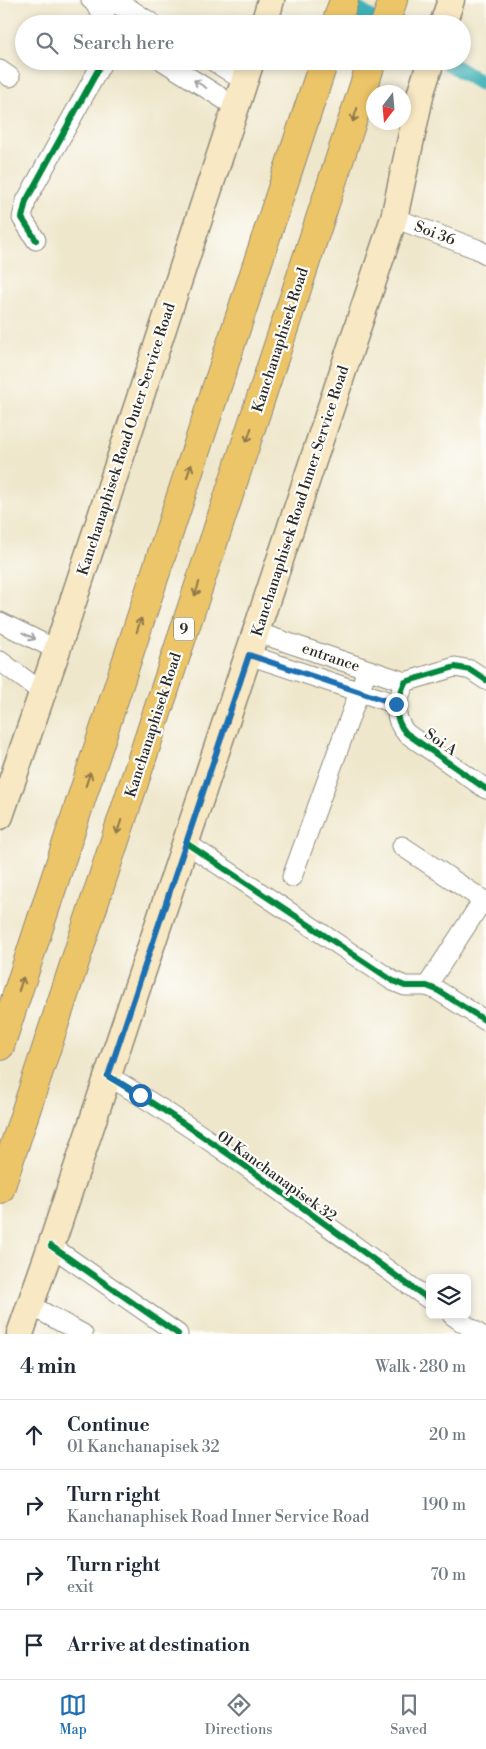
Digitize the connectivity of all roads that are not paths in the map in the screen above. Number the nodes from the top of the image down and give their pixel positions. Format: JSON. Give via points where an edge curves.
{"nodes":[{"id":1,"x":92,"y":0,"type":"edge"},
{"id":2,"x":271,"y":0,"type":"edge"},
{"id":3,"x":344,"y":0,"type":"edge"},
{"id":4,"x":393,"y":0,"type":"edge"},
{"id":5,"x":103,"y":15,"type":"edge"},
{"id":6,"x":139,"y":15,"type":"edge"},
{"id":7,"x":267,"y":15,"type":"edge"},
{"id":8,"x":339,"y":15,"type":"edge"},
{"id":9,"x":388,"y":15,"type":"edge"},
{"id":10,"x":98,"y":70,"type":"edge"},
{"id":11,"x":177,"y":70,"type":"edge"},
{"id":12,"x":321,"y":70,"type":"edge"},
{"id":13,"x":369,"y":70,"type":"edge"},
{"id":14,"x":428,"y":70,"type":"edge"},
{"id":15,"x":248,"y":71,"type":"edge"},
{"id":16,"x":236,"y":108,"type":"junction"},
{"id":17,"x":394,"y":218,"type":"junction"},
{"id":18,"x":36,"y":240,"type":"dead end"},
{"id":19,"x":483,"y":250,"type":"edge"},
{"id":20,"x":0,"y":622,"type":"edge"},
{"id":21,"x":252,"y":644,"type":"junction"},
{"id":22,"x":58,"y":650,"type":"junction"},
{"id":23,"x":0,"y":661,"type":"edge"},
{"id":24,"x":367,"y":670,"type":"junction"},
{"id":25,"x":486,"y":680,"type":"edge"},
{"id":26,"x":405,"y":682,"type":"junction"},
{"id":27,"x":42,"y":692,"type":"junction"},
{"id":28,"x":360,"y":692,"type":"junction"},
{"id":29,"x":396,"y":704,"type":"junction"},
{"id":30,"x":486,"y":789,"type":"edge"},
{"id":31,"x":0,"y":816,"type":"edge"},
{"id":32,"x":186,"y":843,"type":"junction"},
{"id":33,"x":402,"y":846,"type":"dead end"},
{"id":34,"x":292,"y":877,"type":"dead end"},
{"id":35,"x":485,"y":901,"type":"edge"},
{"id":36,"x":428,"y":986,"type":"junction"},
{"id":37,"x":486,"y":1021,"type":"edge"},
{"id":38,"x":0,"y":1046,"type":"edge"},
{"id":39,"x":108,"y":1076,"type":"junction"},
{"id":40,"x":0,"y":1190,"type":"edge"},
{"id":41,"x":51,"y":1246,"type":"junction"},
{"id":42,"x":426,"y":1297,"type":"edge"},
{"id":43,"x":30,"y":1305,"type":"junction"},
{"id":44,"x":458,"y":1319,"type":"edge"},
{"id":45,"x":20,"y":1334,"type":"edge"},
{"id":46,"x":83,"y":1334,"type":"edge"},
{"id":47,"x":178,"y":1334,"type":"edge"},
{"id":48,"x":479,"y":1334,"type":"edge"}],
"edges":[{"from":1,"to":5,"type":"street"},
{"from":1,"to":6,"type":"street","via":[[130,9]]},
{"from":2,"to":7,"type":"main road"},
{"from":3,"to":8,"type":"highway"},
{"from":4,"to":9,"type":"highway"},
{"from":10,"to":18,"type":"street","via":[[22,211],[22,218]]},
{"from":16,"to":11,"type":"street","one_way":true},
{"from":38,"to":12,"type":"highway","one_way":true},
{"from":13,"to":40,"type":"highway","name":"Kanchanaphisek Road","number":"9","one_way":true},
{"from":14,"to":17,"type":"main road","name":"Kanchanaphisek Road Inner Service Road"},
{"from":15,"to":16,"type":"main road","name":"Kanchanaphisek Road Outer Service Road"},
{"from":16,"to":22,"type":"main road","name":"Kanchanaphisek Road Outer Service Road"},
{"from":17,"to":19,"type":"street","name":"Soi 36"},
{"from":17,"to":21,"type":"main road","name":"Kanchanaphisek Road Inner Service Road"},
{"from":20,"to":22,"type":"street","one_way":true},
{"from":21,"to":24,"type":"street","name":"entrance"},
{"from":21,"to":28,"type":"street"},
{"from":21,"to":32,"type":"main road","name":"Kanchanaphisek Road Inner Service Road"},
{"from":22,"to":27,"type":"main road","name":"Kanchanaphisek Road Outer Service Road"},
{"from":23,"to":27,"type":"street"},
{"from":24,"to":26,"type":"street","name":"entrance"},
{"from":24,"to":28,"type":"street"},
{"from":25,"to":26,"type":"street","via":[[471,670],[455,667]]},
{"from":26,"to":29,"type":"street"},
{"from":27,"to":31,"type":"main road","name":"Kanchanaphisek Road Outer Service Road"},
{"from":28,"to":29,"type":"street"},
{"from":28,"to":34,"type":"street"},
{"from":29,"to":30,"type":"street","name":"Soi A","via":[[399,726],[406,733]]},
{"from":32,"to":36,"type":"street","via":[[394,981],[405,986]]},
{"from":32,"to":39,"type":"main road","name":"Kanchanaphisek Road Inner Service Road"},
{"from":33,"to":35,"type":"street"},
{"from":35,"to":36,"type":"street"},
{"from":36,"to":37,"type":"street"},
{"from":39,"to":41,"type":"main road","name":"Kanchanaphisek Road Inner Service Road"},
{"from":39,"to":42,"type":"street","name":"01 Kanchanapisek 32","via":[[247,1168]]},
{"from":41,"to":43,"type":"main road","name":"Kanchanaphisek Road Inner Service Road"},
{"from":41,"to":47,"type":"street"},
{"from":43,"to":45,"type":"main road","name":"Kanchanaphisek Road Inner Service Road"},
{"from":43,"to":46,"type":"street"},
{"from":44,"to":48,"type":"street"}]}
